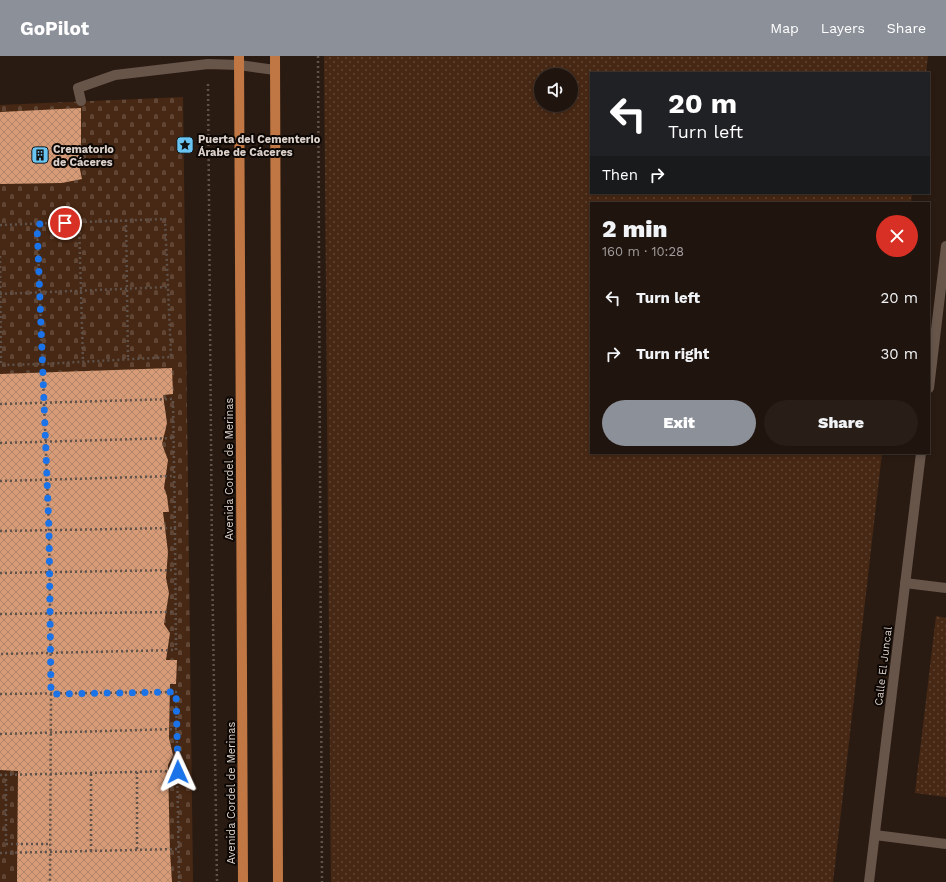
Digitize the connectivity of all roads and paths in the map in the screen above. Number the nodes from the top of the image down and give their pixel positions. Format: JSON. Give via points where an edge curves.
{"nodes":[{"id":1,"x":275,"y":56,"type":"edge"},
{"id":2,"x":318,"y":56,"type":"edge"},
{"id":3,"x":239,"y":61,"type":"edge"},
{"id":4,"x":208,"y":64,"type":"junction"},
{"id":5,"x":275,"y":70,"type":"junction"},
{"id":6,"x":81,"y":101,"type":"dead end"},
{"id":7,"x":126,"y":220,"type":"junction"},
{"id":8,"x":79,"y":222,"type":"junction"},
{"id":9,"x":37,"y":224,"type":"junction"},
{"id":10,"x":0,"y":226,"type":"edge"},
{"id":11,"x":946,"y":246,"type":"edge"},
{"id":12,"x":0,"y":256,"type":"edge"},
{"id":13,"x":168,"y":287,"type":"junction"},
{"id":14,"x":127,"y":288,"type":"junction"},
{"id":15,"x":81,"y":290,"type":"junction"},
{"id":16,"x":39,"y":292,"type":"junction"},
{"id":17,"x":0,"y":294,"type":"edge"},
{"id":18,"x":128,"y":359,"type":"junction"},
{"id":19,"x":83,"y":362,"type":"junction"},
{"id":20,"x":0,"y":364,"type":"edge"},
{"id":21,"x":42,"y":364,"type":"junction"},
{"id":22,"x":930,"y":380,"type":"edge"},
{"id":23,"x":43,"y":402,"type":"junction"},
{"id":24,"x":0,"y":404,"type":"edge"},
{"id":25,"x":173,"y":438,"type":"junction"},
{"id":26,"x":45,"y":441,"type":"junction"},
{"id":27,"x":0,"y":443,"type":"edge"},
{"id":28,"x":921,"y":454,"type":"edge"},
{"id":29,"x":174,"y":476,"type":"junction"},
{"id":30,"x":0,"y":481,"type":"edge"},
{"id":31,"x":47,"y":481,"type":"junction"},
{"id":32,"x":175,"y":528,"type":"junction"},
{"id":33,"x":49,"y":530,"type":"junction"},
{"id":34,"x":0,"y":531,"type":"edge"},
{"id":35,"x":175,"y":570,"type":"junction"},
{"id":36,"x":50,"y":572,"type":"junction"},
{"id":37,"x":0,"y":573,"type":"edge"},
{"id":38,"x":905,"y":583,"type":"junction"},
{"id":39,"x":946,"y":588,"type":"edge"},
{"id":40,"x":176,"y":612,"type":"junction"},
{"id":41,"x":50,"y":613,"type":"junction"},
{"id":42,"x":0,"y":614,"type":"edge"},
{"id":43,"x":51,"y":653,"type":"junction"},
{"id":44,"x":0,"y":654,"type":"edge"},
{"id":45,"x":0,"y":694,"type":"edge"},
{"id":46,"x":51,"y":694,"type":"junction"},
{"id":47,"x":177,"y":729,"type":"junction"},
{"id":48,"x":51,"y":732,"type":"junction"},
{"id":49,"x":0,"y":734,"type":"edge"},
{"id":50,"x":136,"y":772,"type":"junction"},
{"id":51,"x":178,"y":772,"type":"junction"},
{"id":52,"x":91,"y":773,"type":"junction"},
{"id":53,"x":0,"y":774,"type":"edge"},
{"id":54,"x":6,"y":774,"type":"junction"},
{"id":55,"x":51,"y":774,"type":"junction"},
{"id":56,"x":875,"y":834,"type":"junction"},
{"id":57,"x":51,"y":844,"type":"junction"},
{"id":58,"x":946,"y":844,"type":"edge"},
{"id":59,"x":178,"y":849,"type":"junction"},
{"id":60,"x":137,"y":850,"type":"junction"},
{"id":61,"x":91,"y":851,"type":"junction"},
{"id":62,"x":51,"y":852,"type":"junction"},
{"id":63,"x":0,"y":853,"type":"edge"},
{"id":64,"x":50,"y":882,"type":"edge"},
{"id":65,"x":179,"y":882,"type":"edge"},
{"id":66,"x":217,"y":882,"type":"edge"},
{"id":67,"x":243,"y":882,"type":"edge"},
{"id":68,"x":278,"y":882,"type":"edge"},
{"id":69,"x":322,"y":882,"type":"edge"},
{"id":70,"x":868,"y":882,"type":"edge"}],
"edges":[{"from":1,"to":5,"type":"main road"},
{"from":2,"to":69,"type":"path"},
{"from":3,"to":4,"type":"street"},
{"from":3,"to":5,"type":"street"},
{"from":3,"to":67,"type":"main road","name":"Avenida Cordel de Merinas"},
{"from":4,"to":6,"type":"street","via":[[115,75],[78,88]]},
{"from":4,"to":66,"type":"path"},
{"from":5,"to":68,"type":"main road"},
{"from":7,"to":8,"type":"path"},
{"from":7,"to":13,"type":"path","via":[[165,219]]},
{"from":7,"to":14,"type":"path"},
{"from":8,"to":9,"type":"path"},
{"from":8,"to":15,"type":"path"},
{"from":9,"to":10,"type":"path"},
{"from":9,"to":16,"type":"path"},
{"from":11,"to":22,"type":"street"},
{"from":12,"to":17,"type":"path"},
{"from":13,"to":14,"type":"path"},
{"from":13,"to":18,"type":"path","via":[[171,357]]},
{"from":14,"to":15,"type":"path"},
{"from":14,"to":18,"type":"path"},
{"from":15,"to":16,"type":"path"},
{"from":15,"to":19,"type":"path"},
{"from":16,"to":17,"type":"path"},
{"from":16,"to":21,"type":"path"},
{"from":17,"to":20,"type":"path"},
{"from":18,"to":19,"type":"path"},
{"from":19,"to":21,"type":"path"},
{"from":20,"to":21,"type":"path"},
{"from":21,"to":23,"type":"path"},
{"from":23,"to":24,"type":"path"},
{"from":23,"to":25,"type":"path","via":[[173,399]]},
{"from":23,"to":26,"type":"path"},
{"from":25,"to":26,"type":"path"},
{"from":25,"to":29,"type":"path"},
{"from":26,"to":27,"type":"path"},
{"from":26,"to":31,"type":"path"},
{"from":28,"to":38,"type":"street","name":"Calle El Juncal"},
{"from":29,"to":31,"type":"path"},
{"from":29,"to":32,"type":"path"},
{"from":30,"to":31,"type":"path"},
{"from":31,"to":33,"type":"path"},
{"from":32,"to":33,"type":"path"},
{"from":32,"to":35,"type":"path"},
{"from":33,"to":34,"type":"path"},
{"from":33,"to":36,"type":"path"},
{"from":35,"to":36,"type":"path"},
{"from":35,"to":40,"type":"path"},
{"from":36,"to":37,"type":"path"},
{"from":36,"to":41,"type":"path"},
{"from":38,"to":39,"type":"street"},
{"from":38,"to":56,"type":"street","name":"Calle El Juncal"},
{"from":40,"to":41,"type":"path"},
{"from":40,"to":43,"type":"path","via":[[176,650]]},
{"from":41,"to":42,"type":"path"},
{"from":41,"to":43,"type":"path"},
{"from":43,"to":44,"type":"path"},
{"from":43,"to":46,"type":"path"},
{"from":45,"to":46,"type":"path"},
{"from":46,"to":47,"type":"path","via":[[176,692]]},
{"from":46,"to":48,"type":"path"},
{"from":47,"to":48,"type":"path"},
{"from":47,"to":51,"type":"path"},
{"from":48,"to":49,"type":"path"},
{"from":48,"to":55,"type":"path"},
{"from":50,"to":51,"type":"path"},
{"from":50,"to":52,"type":"path"},
{"from":50,"to":60,"type":"path"},
{"from":51,"to":59,"type":"path"},
{"from":52,"to":55,"type":"path"},
{"from":52,"to":61,"type":"path"},
{"from":53,"to":54,"type":"path"},
{"from":54,"to":55,"type":"path"},
{"from":54,"to":57,"type":"path","via":[[6,844]]},
{"from":55,"to":57,"type":"path"},
{"from":56,"to":58,"type":"street"},
{"from":56,"to":70,"type":"street","name":"Calle El Juncal"},
{"from":57,"to":62,"type":"path"},
{"from":59,"to":60,"type":"path"},
{"from":59,"to":65,"type":"path"},
{"from":60,"to":61,"type":"path"},
{"from":61,"to":62,"type":"path"},
{"from":62,"to":63,"type":"path"},
{"from":62,"to":64,"type":"path"}]}
